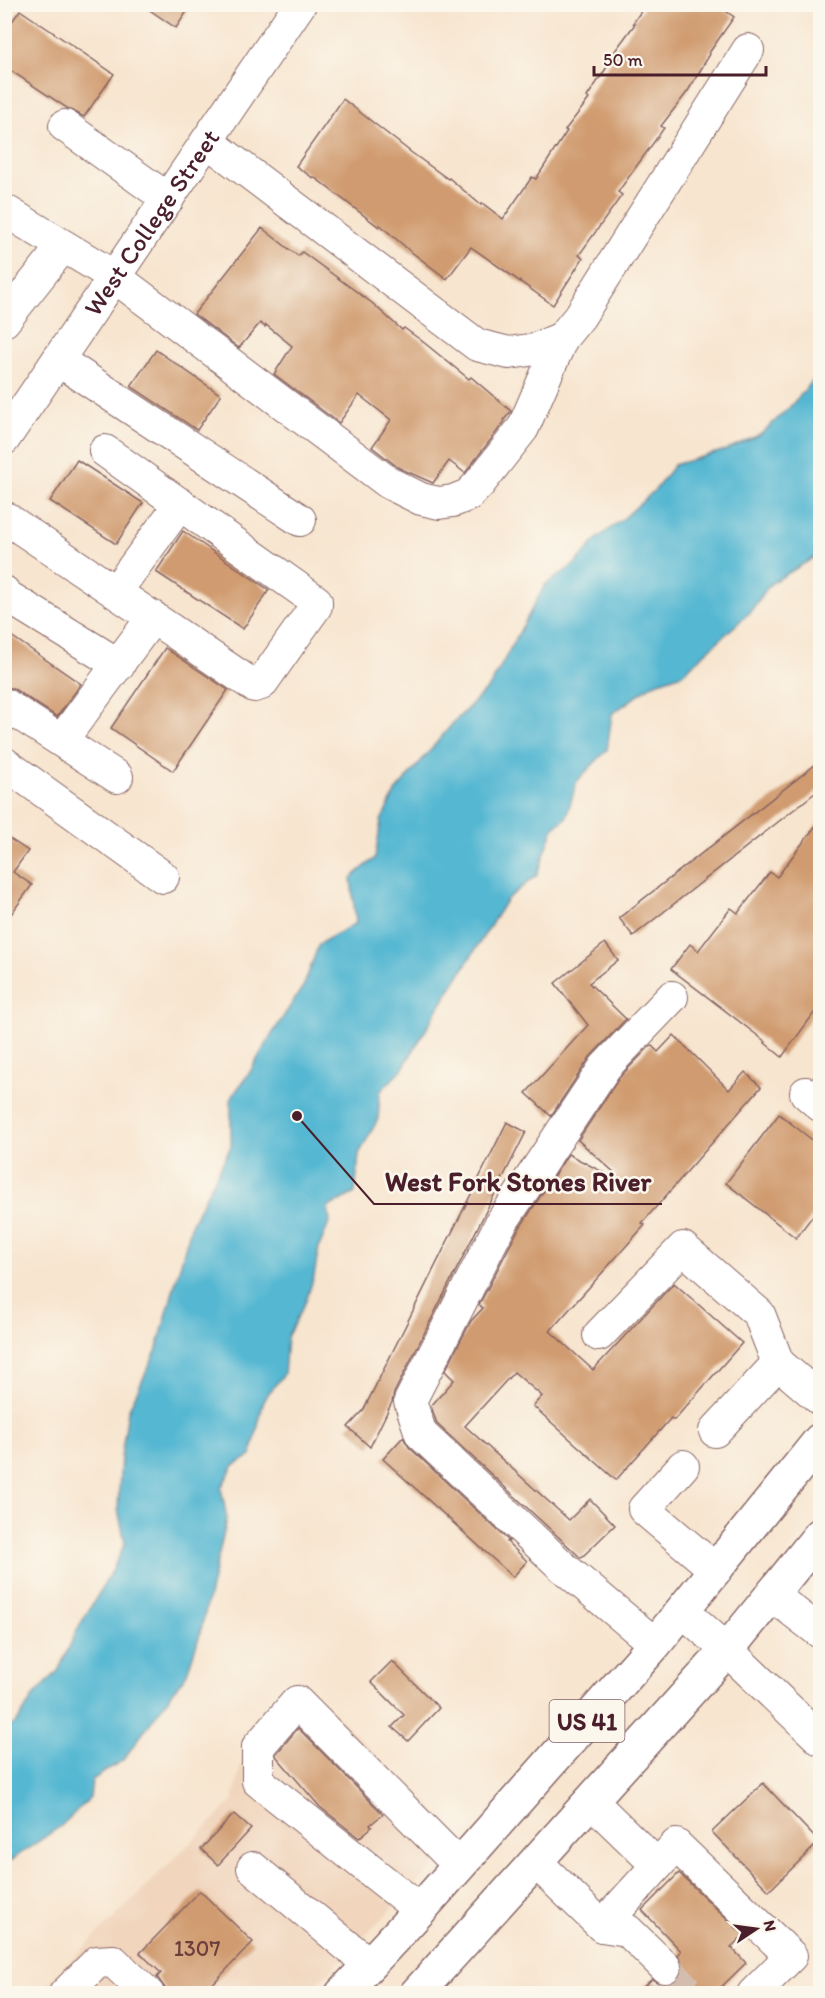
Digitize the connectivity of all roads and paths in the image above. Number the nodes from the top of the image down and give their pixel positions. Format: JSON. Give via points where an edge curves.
{"nodes":[{"id":1,"x":300,"y":4,"type":"edge"},
{"id":2,"x":748,"y":50,"type":"dead end"},
{"id":3,"x":65,"y":126,"type":"dead end"},
{"id":4,"x":207,"y":141,"type":"junction"},
{"id":5,"x":168,"y":198,"type":"junction"},
{"id":6,"x":4,"y":210,"type":"edge"},
{"id":7,"x":63,"y":246,"type":"junction"},
{"id":8,"x":115,"y":277,"type":"junction"},
{"id":9,"x":4,"y":321,"type":"edge"},
{"id":10,"x":562,"y":338,"type":"junction"},
{"id":11,"x":58,"y":360,"type":"junction"},
{"id":12,"x":4,"y":439,"type":"edge"},
{"id":13,"x":105,"y":451,"type":"dead end"},
{"id":14,"x":180,"y":504,"type":"junction"},
{"id":15,"x":5,"y":517,"type":"edge"},
{"id":16,"x":300,"y":520,"type":"dead end"},
{"id":17,"x":116,"y":591,"type":"junction"},
{"id":18,"x":4,"y":592,"type":"edge"},
{"id":19,"x":153,"y":617,"type":"junction"},
{"id":20,"x":119,"y":665,"type":"junction"},
{"id":21,"x":4,"y":704,"type":"edge"},
{"id":22,"x":62,"y":740,"type":"junction"},
{"id":23,"x":4,"y":763,"type":"edge"},
{"id":24,"x":117,"y":777,"type":"dead end"},
{"id":25,"x":162,"y":877,"type":"dead end"},
{"id":26,"x":672,"y":997,"type":"dead end"},
{"id":27,"x":599,"y":1335,"type":"dead end"},
{"id":28,"x":777,"y":1363,"type":"junction"},
{"id":29,"x":820,"y":1399,"type":"edge"},
{"id":30,"x":715,"y":1431,"type":"dead end"},
{"id":31,"x":820,"y":1440,"type":"edge"},
{"id":32,"x":683,"y":1466,"type":"dead end"},
{"id":33,"x":820,"y":1535,"type":"edge"},
{"id":34,"x":716,"y":1570,"type":"junction"},
{"id":35,"x":772,"y":1595,"type":"junction"},
{"id":36,"x":683,"y":1611,"type":"junction"},
{"id":37,"x":820,"y":1632,"type":"edge"},
{"id":38,"x":655,"y":1644,"type":"junction"},
{"id":39,"x":727,"y":1650,"type":"junction"},
{"id":40,"x":820,"y":1740,"type":"edge"},
{"id":41,"x":591,"y":1801,"type":"junction"},
{"id":42,"x":536,"y":1862,"type":"junction"},
{"id":43,"x":459,"y":1865,"type":"junction"},
{"id":44,"x":657,"y":1865,"type":"junction"},
{"id":45,"x":252,"y":1868,"type":"dead end"},
{"id":46,"x":420,"y":1910,"type":"junction"},
{"id":47,"x":615,"y":1928,"type":"junction"},
{"id":48,"x":369,"y":1964,"type":"junction"},
{"id":49,"x":665,"y":1967,"type":"tunnel mouth"},
{"id":50,"x":65,"y":1994,"type":"edge"},
{"id":51,"x":148,"y":1994,"type":"edge"},
{"id":52,"x":342,"y":1994,"type":"edge"},
{"id":53,"x":416,"y":1994,"type":"edge"},
{"id":54,"x":753,"y":1994,"type":"edge"}],
"edges":[{"from":1,"to":4,"type":"street","name":"West College Street"},
{"from":2,"to":10,"type":"street","via":[[580,316]]},
{"from":3,"to":5,"type":"street"},
{"from":4,"to":5,"type":"street","name":"West College Street"},
{"from":4,"to":10,"type":"street","via":[[477,345],[509,353],[536,349]]},
{"from":5,"to":8,"type":"street","name":"West College Street"},
{"from":6,"to":7,"type":"street"},
{"from":7,"to":8,"type":"street"},
{"from":7,"to":9,"type":"street"},
{"from":8,"to":10,"type":"street","via":[[389,483],[439,503],[468,495],[523,428]]},
{"from":8,"to":11,"type":"street","name":"West College Street"},
{"from":11,"to":12,"type":"street","name":"West College Street"},
{"from":11,"to":16,"type":"street"},
{"from":13,"to":14,"type":"street"},
{"from":14,"to":17,"type":"street"},
{"from":14,"to":19,"type":"street","via":[[316,601],[316,606],[258,686]]},
{"from":15,"to":17,"type":"street"},
{"from":17,"to":19,"type":"street"},
{"from":18,"to":20,"type":"street"},
{"from":19,"to":20,"type":"street"},
{"from":20,"to":22,"type":"street"},
{"from":21,"to":22,"type":"street"},
{"from":22,"to":24,"type":"street"},
{"from":23,"to":25,"type":"street"},
{"from":26,"to":38,"type":"street","via":[[605,1067],[501,1223],[410,1401],[421,1434],[563,1567]]},
{"from":27,"to":28,"type":"street","via":[[683,1248],[759,1314]]},
{"from":28,"to":29,"type":"street"},
{"from":28,"to":30,"type":"street"},
{"from":31,"to":34,"type":"main road","number":"US 41"},
{"from":32,"to":34,"type":"street","via":[[644,1509]]},
{"from":33,"to":35,"type":"main road","number":"US 41"},
{"from":34,"to":36,"type":"main road","number":"US 41"},
{"from":35,"to":37,"type":"street"},
{"from":35,"to":39,"type":"main road","number":"US 41"},
{"from":36,"to":38,"type":"main road","number":"US 41"},
{"from":36,"to":39,"type":"street"},
{"from":38,"to":43,"type":"main road","number":"US 41"},
{"from":39,"to":40,"type":"street"},
{"from":39,"to":41,"type":"main road","number":"US 41"},
{"from":41,"to":42,"type":"main road","number":"US 41"},
{"from":41,"to":44,"type":"street"},
{"from":42,"to":47,"type":"street"},
{"from":42,"to":53,"type":"main road","number":"US 41"},
{"from":43,"to":46,"type":"main road","number":"US 41"},
{"from":43,"to":46,"type":"street","via":[[297,1702],[258,1747],[258,1781]]},
{"from":44,"to":47,"type":"street"},
{"from":44,"to":54,"type":"street","via":[[676,1845],[791,1956]]},
{"from":45,"to":48,"type":"street"},
{"from":46,"to":48,"type":"main road","number":"US 41"},
{"from":47,"to":49,"type":"street"},
{"from":48,"to":52,"type":"main road","number":"US 41"},
{"from":50,"to":51,"type":"street","via":[[97,1962],[113,1961]]}]}
